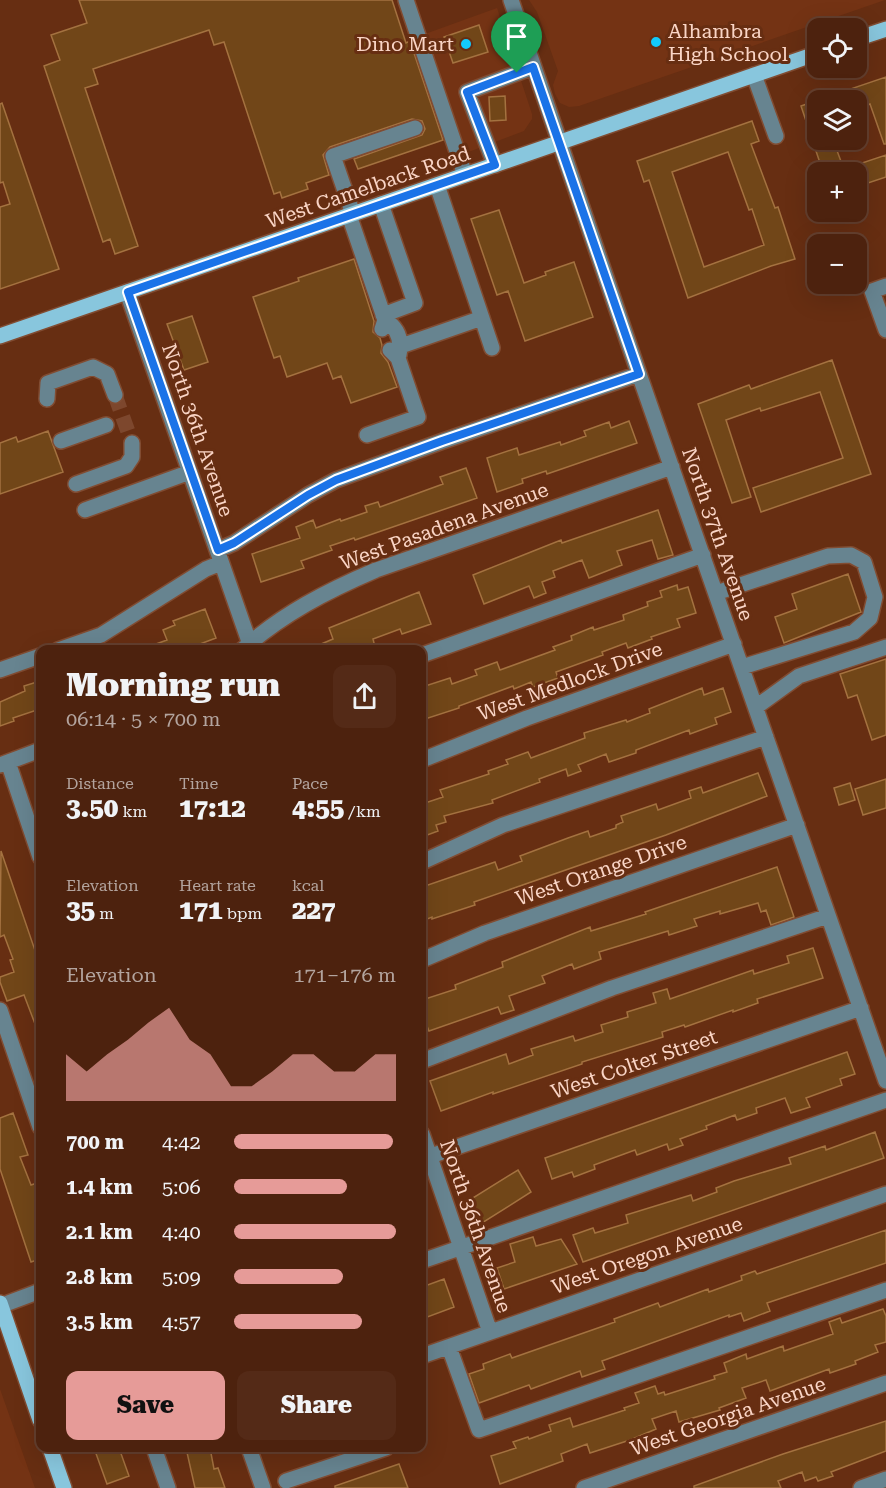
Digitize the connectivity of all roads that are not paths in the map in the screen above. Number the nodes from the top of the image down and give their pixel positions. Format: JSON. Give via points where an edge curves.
{"nodes":[{"id":1,"x":406,"y":0,"type":"edge"},
{"id":2,"x":511,"y":0,"type":"edge"},
{"id":3,"x":886,"y":29,"type":"edge"},
{"id":4,"x":867,"y":35,"type":"edge"},
{"id":5,"x":807,"y":57,"type":"edge"},
{"id":6,"x":533,"y":67,"type":"junction"},
{"id":7,"x":754,"y":75,"type":"junction"},
{"id":8,"x":415,"y":128,"type":"dead end"},
{"id":9,"x":776,"y":136,"type":"dead end"},
{"id":10,"x":559,"y":142,"type":"junction"},
{"id":11,"x":495,"y":165,"type":"junction"},
{"id":12,"x":465,"y":175,"type":"junction"},
{"id":13,"x":437,"y":185,"type":"junction"},
{"id":14,"x":381,"y":204,"type":"junction"},
{"id":15,"x":351,"y":215,"type":"junction"},
{"id":16,"x":886,"y":286,"type":"edge"},
{"id":17,"x":128,"y":292,"type":"junction"},
{"id":18,"x":482,"y":318,"type":"junction"},
{"id":19,"x":384,"y":321,"type":"junction"},
{"id":20,"x":886,"y":330,"type":"edge"},
{"id":21,"x":0,"y":336,"type":"edge"},
{"id":22,"x":492,"y":348,"type":"dead end"},
{"id":23,"x":396,"y":351,"type":"junction"},
{"id":24,"x":639,"y":374,"type":"junction"},
{"id":25,"x":115,"y":395,"type":"tunnel mouth"},
{"id":26,"x":47,"y":399,"type":"dead end"},
{"id":27,"x":105,"y":425,"type":"dead end"},
{"id":28,"x":367,"y":435,"type":"dead end"},
{"id":29,"x":61,"y":441,"type":"dead end"},
{"id":30,"x":132,"y":443,"type":"tunnel mouth"},
{"id":31,"x":672,"y":467,"type":"junction"},
{"id":32,"x":190,"y":472,"type":"junction"},
{"id":33,"x":76,"y":484,"type":"dead end"},
{"id":34,"x":85,"y":510,"type":"dead end"},
{"id":35,"x":703,"y":555,"type":"junction"},
{"id":36,"x":219,"y":556,"type":"junction"},
{"id":37,"x":716,"y":593,"type":"junction"},
{"id":38,"x":734,"y":644,"type":"junction"},
{"id":39,"x":72,"y":645,"type":"edge"},
{"id":40,"x":247,"y":645,"type":"edge"},
{"id":41,"x":251,"y":645,"type":"edge"},
{"id":42,"x":886,"y":646,"type":"edge"},
{"id":43,"x":426,"y":653,"type":"edge"},
{"id":44,"x":36,"y":657,"type":"edge"},
{"id":45,"x":742,"y":667,"type":"junction"},
{"id":46,"x":0,"y":670,"type":"edge"},
{"id":47,"x":756,"y":707,"type":"junction"},
{"id":48,"x":766,"y":737,"type":"junction"},
{"id":49,"x":36,"y":751,"type":"edge"},
{"id":50,"x":426,"y":758,"type":"edge"},
{"id":51,"x":4,"y":763,"type":"edge"},
{"id":52,"x":797,"y":825,"type":"junction"},
{"id":53,"x":36,"y":847,"type":"edge"},
{"id":54,"x":426,"y":860,"type":"edge"},
{"id":55,"x":828,"y":916,"type":"junction"},
{"id":56,"x":426,"y":958,"type":"edge"},
{"id":57,"x":861,"y":1008,"type":"junction"},
{"id":58,"x":0,"y":1010,"type":"edge"},
{"id":59,"x":426,"y":1059,"type":"edge"},
{"id":60,"x":886,"y":1081,"type":"edge"},
{"id":61,"x":886,"y":1100,"type":"edge"},
{"id":62,"x":36,"y":1115,"type":"edge"},
{"id":63,"x":426,"y":1158,"type":"edge"},
{"id":64,"x":426,"y":1160,"type":"edge"},
{"id":65,"x":886,"y":1194,"type":"edge"},
{"id":66,"x":461,"y":1248,"type":"junction"},
{"id":67,"x":426,"y":1260,"type":"edge"},
{"id":68,"x":886,"y":1290,"type":"edge"},
{"id":69,"x":36,"y":1293,"type":"edge"},
{"id":70,"x":0,"y":1304,"type":"edge"},
{"id":71,"x":490,"y":1332,"type":"junction"},
{"id":72,"x":449,"y":1347,"type":"junction"},
{"id":73,"x":426,"y":1355,"type":"edge"},
{"id":74,"x":886,"y":1383,"type":"edge"},
{"id":75,"x":36,"y":1408,"type":"edge"},
{"id":76,"x":51,"y":1452,"type":"edge"},
{"id":77,"x":155,"y":1452,"type":"edge"},
{"id":78,"x":250,"y":1452,"type":"edge"},
{"id":79,"x":374,"y":1452,"type":"edge"},
{"id":80,"x":886,"y":1479,"type":"edge"},
{"id":81,"x":286,"y":1481,"type":"dead end"},
{"id":82,"x":64,"y":1488,"type":"edge"},
{"id":83,"x":168,"y":1488,"type":"edge"},
{"id":84,"x":263,"y":1488,"type":"edge"},
{"id":85,"x":584,"y":1488,"type":"edge"},
{"id":86,"x":861,"y":1488,"type":"edge"}],
"edges":[{"from":1,"to":12,"type":"street"},
{"from":2,"to":6,"type":"street","name":"North 37th Avenue"},
{"from":3,"to":4,"type":"main road"},
{"from":5,"to":7,"type":"main road","name":"West Camelback Road"},
{"from":6,"to":10,"type":"street","name":"North 37th Avenue"},
{"from":6,"to":11,"type":"street","via":[[467,92]]},
{"from":7,"to":9,"type":"street"},
{"from":7,"to":10,"type":"main road","name":"West Camelback Road"},
{"from":8,"to":15,"type":"street","via":[[333,156]]},
{"from":10,"to":11,"type":"main road","name":"West Camelback Road"},
{"from":10,"to":24,"type":"street","name":"North 37th Avenue"},
{"from":11,"to":12,"type":"main road","name":"West Camelback Road"},
{"from":12,"to":13,"type":"main road","name":"West Camelback Road"},
{"from":13,"to":14,"type":"main road","name":"West Camelback Road"},
{"from":13,"to":18,"type":"street"},
{"from":14,"to":15,"type":"main road","name":"West Camelback Road"},
{"from":14,"to":19,"type":"street","via":[[416,303]]},
{"from":15,"to":17,"type":"main road","name":"West Camelback Road"},
{"from":15,"to":19,"type":"street"},
{"from":16,"to":20,"type":"street","via":[[872,291]]},
{"from":17,"to":21,"type":"main road","name":"West Camelback Road"},
{"from":17,"to":32,"type":"street","name":"North 36th Avenue"},
{"from":18,"to":22,"type":"street"},
{"from":18,"to":23,"type":"street"},
{"from":19,"to":23,"type":"street","via":[[394,326]]},
{"from":23,"to":28,"type":"street","via":[[418,417]]},
{"from":24,"to":31,"type":"street","name":"North 37th Avenue"},
{"from":24,"to":36,"type":"street","via":[[336,480]]},
{"from":25,"to":26,"type":"street","via":[[107,374],[93,367],[48,383]]},
{"from":27,"to":29,"type":"street"},
{"from":30,"to":33,"type":"street","via":[[132,456],[126,466]]},
{"from":31,"to":35,"type":"street","name":"North 37th Avenue"},
{"from":31,"to":41,"type":"street","name":"West Pasadena Avenue","via":[[354,579],[299,607]]},
{"from":32,"to":34,"type":"street"},
{"from":32,"to":36,"type":"street","name":"North 36th Avenue"},
{"from":35,"to":37,"type":"street","name":"North 37th Avenue"},
{"from":35,"to":43,"type":"street"},
{"from":36,"to":39,"type":"street","via":[[206,569],[101,635]]},
{"from":36,"to":40,"type":"street","name":"North 36th Avenue"},
{"from":37,"to":38,"type":"street","name":"North 37th Avenue"},
{"from":37,"to":45,"type":"street","via":[[828,556],[851,555],[864,562],[870,579],[875,597],[870,618],[854,632]]},
{"from":38,"to":45,"type":"street","name":"North 37th Avenue"},
{"from":38,"to":50,"type":"street","name":"West Medlock Drive","via":[[526,718]]},
{"from":42,"to":47,"type":"street","via":[[799,676]]},
{"from":44,"to":46,"type":"street"},
{"from":45,"to":47,"type":"street","name":"North 37th Avenue"},
{"from":47,"to":48,"type":"street","name":"North 37th Avenue"},
{"from":48,"to":52,"type":"street","name":"North 37th Avenue"},
{"from":48,"to":54,"type":"street","via":[[503,825]]},
{"from":49,"to":51,"type":"street"},
{"from":51,"to":53,"type":"street"},
{"from":52,"to":55,"type":"street","name":"North 37th Avenue"},
{"from":52,"to":56,"type":"street","name":"West Orange Drive","via":[[485,933]]},
{"from":55,"to":57,"type":"street","name":"North 37th Avenue"},
{"from":55,"to":59,"type":"street","via":[[612,988]]},
{"from":57,"to":60,"type":"street","name":"North 37th Avenue"},
{"from":57,"to":63,"type":"street","name":"West Colter Street"},
{"from":58,"to":62,"type":"street"},
{"from":61,"to":66,"type":"street"},
{"from":64,"to":66,"type":"street","name":"North 36th Avenue"},
{"from":65,"to":71,"type":"street","name":"West Oregon Avenue"},
{"from":66,"to":67,"type":"street"},
{"from":66,"to":71,"type":"street","name":"North 36th Avenue"},
{"from":68,"to":72,"type":"street","via":[[479,1430]]},
{"from":69,"to":70,"type":"street"},
{"from":70,"to":75,"type":"main road"},
{"from":71,"to":72,"type":"street","name":"West Oregon Avenue"},
{"from":72,"to":73,"type":"street","name":"West Oregon Avenue"},
{"from":74,"to":85,"type":"street","name":"West Georgia Avenue"},
{"from":76,"to":82,"type":"main road"},
{"from":77,"to":83,"type":"street"},
{"from":78,"to":84,"type":"street"},
{"from":79,"to":81,"type":"street"},
{"from":80,"to":86,"type":"street"}]}
